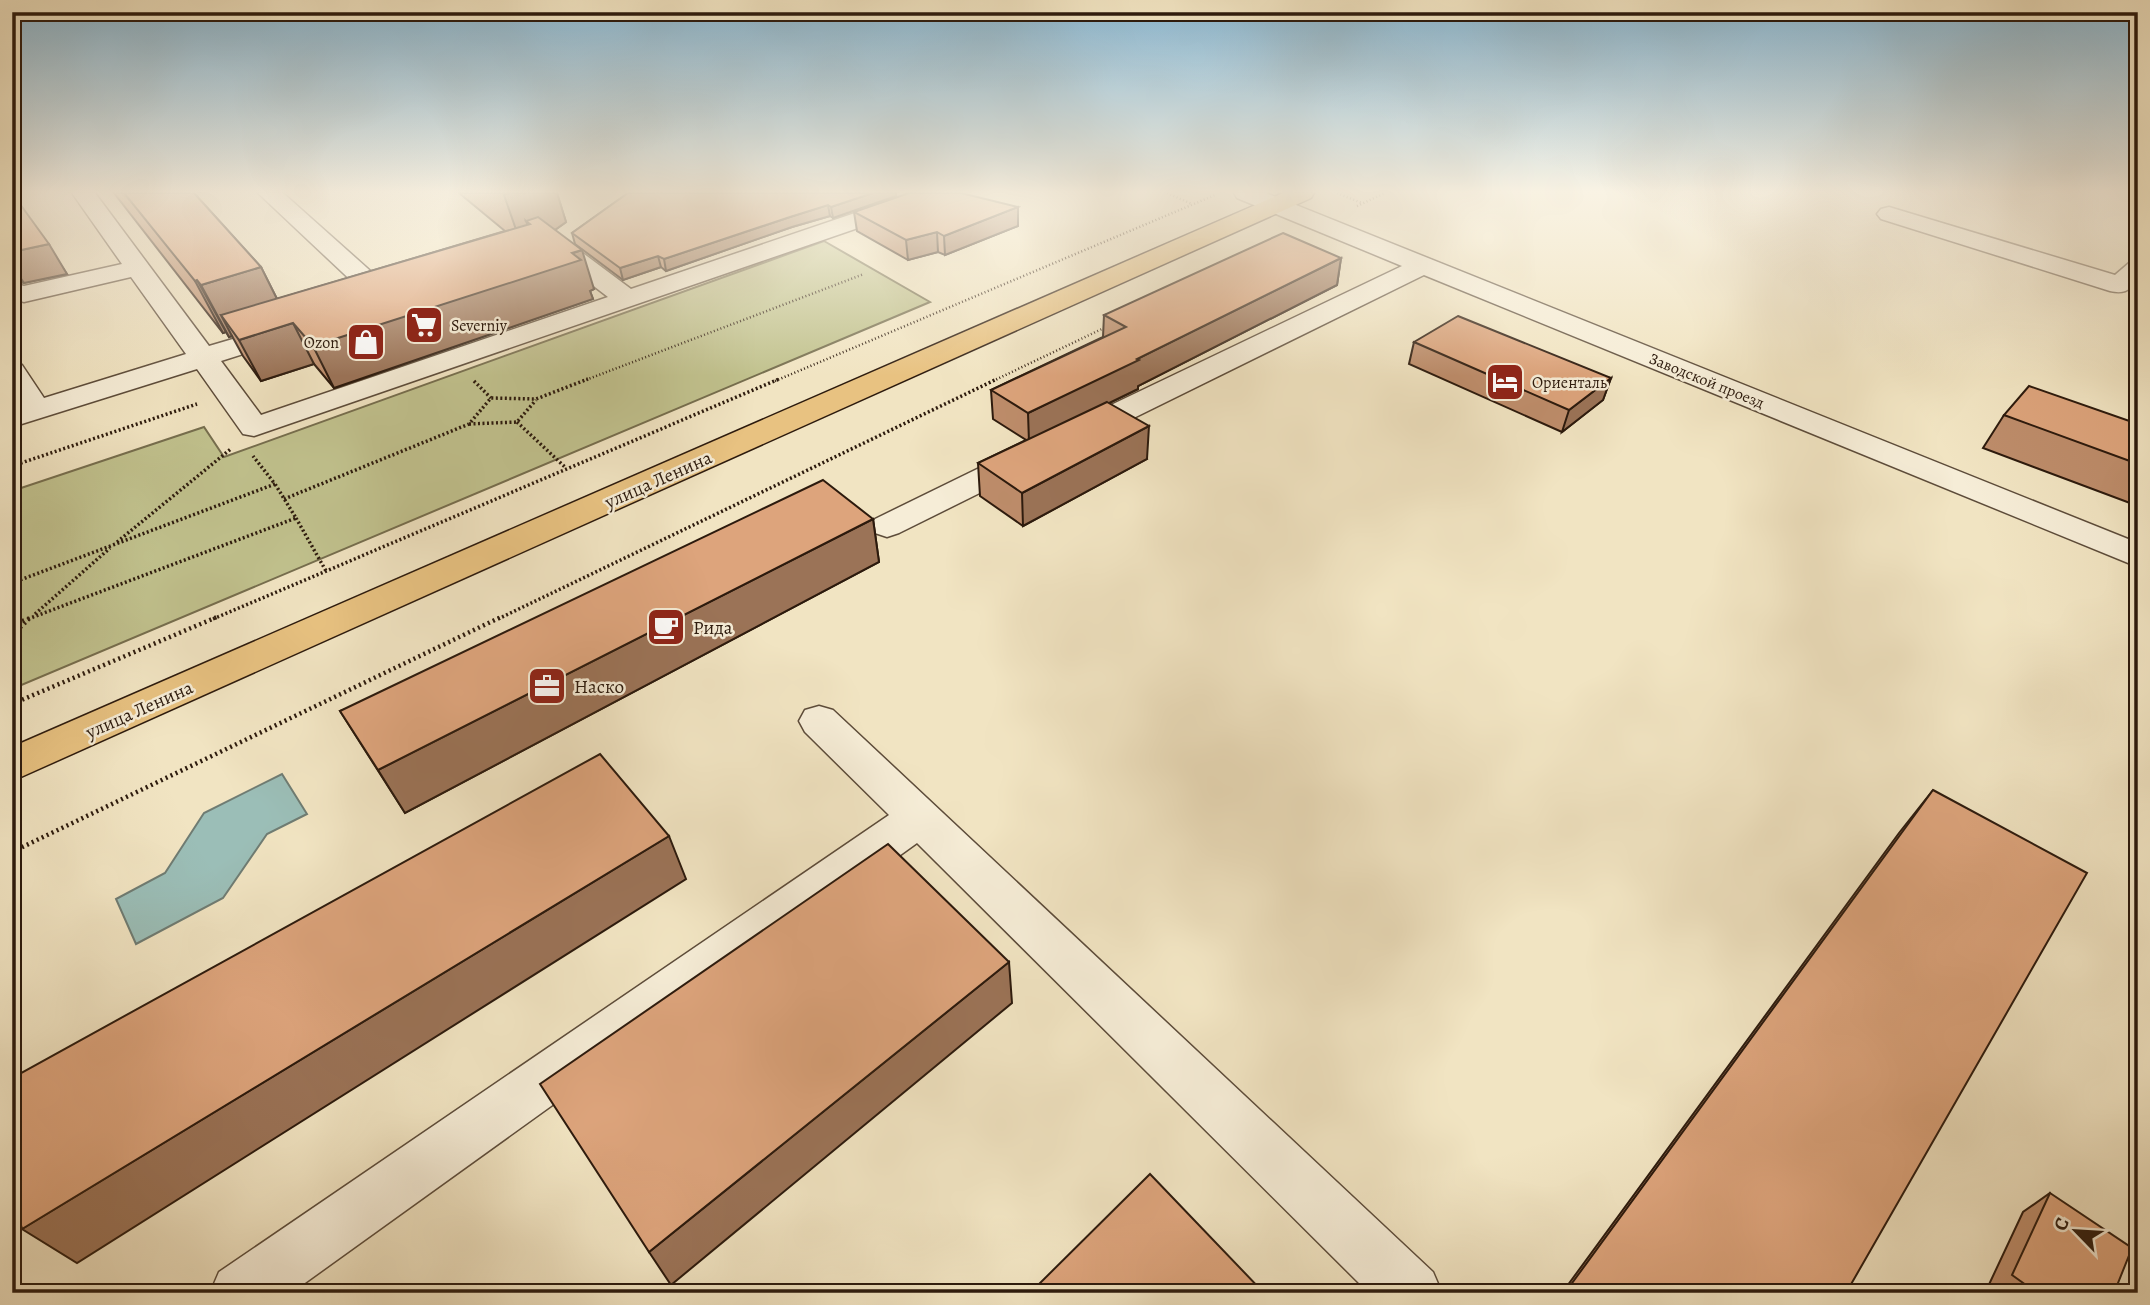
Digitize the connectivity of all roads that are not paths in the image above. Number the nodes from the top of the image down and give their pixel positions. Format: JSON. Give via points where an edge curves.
{"nodes":[{"id":1,"x":127,"y":254,"type":"edge"},
{"id":2,"x":337,"y":254,"type":"edge"},
{"id":3,"x":524,"y":254,"type":"edge"},
{"id":4,"x":583,"y":254,"type":"edge"},
{"id":5,"x":759,"y":254,"type":"edge"},
{"id":6,"x":1165,"y":254,"type":"edge"},
{"id":7,"x":1396,"y":254,"type":"edge"},
{"id":8,"x":2018,"y":254,"type":"edge"},
{"id":9,"x":516,"y":257,"type":"edge"},
{"id":10,"x":1424,"y":265,"type":"junction"},
{"id":11,"x":137,"y":268,"type":"junction"},
{"id":12,"x":2138,"y":268,"type":"edge"},
{"id":13,"x":411,"y":290,"type":"edge"},
{"id":14,"x":12,"y":291,"type":"edge"},
{"id":15,"x":385,"y":298,"type":"junction"},
{"id":16,"x":628,"y":299,"type":"junction"},
{"id":17,"x":359,"y":307,"type":"edge"},
{"id":18,"x":307,"y":324,"type":"edge"},
{"id":19,"x":204,"y":359,"type":"junction"},
{"id":20,"x":12,"y":371,"type":"edge"},
{"id":21,"x":25,"y":414,"type":"edge"},
{"id":22,"x":887,"y":526,"type":"dead end"},
{"id":23,"x":2138,"y":556,"type":"edge"},
{"id":24,"x":819,"y":721,"type":"dead end"},
{"id":25,"x":12,"y":765,"type":"edge"},
{"id":26,"x":920,"y":817,"type":"junction"},
{"id":27,"x":240,"y":1293,"type":"edge"},
{"id":28,"x":1412,"y":1293,"type":"edge"}],
"edges":[{"from":1,"to":11,"type":"street"},
{"from":2,"to":15,"type":"street"},
{"from":3,"to":9,"type":"street"},
{"from":4,"to":16,"type":"street"},
{"from":5,"to":16,"type":"street"},
{"from":6,"to":25,"type":"main road","name":"улица Ленина"},
{"from":7,"to":10,"type":"street","name":"Заводской проезд"},
{"from":8,"to":12,"type":"street","via":[[2119,285]]},
{"from":10,"to":22,"type":"street"},
{"from":10,"to":23,"type":"street","name":"Заводской проезд"},
{"from":11,"to":14,"type":"street","via":[[24,294]]},
{"from":11,"to":19,"type":"street"},
{"from":13,"to":15,"type":"street"},
{"from":15,"to":17,"type":"street"},
{"from":16,"to":19,"type":"street","via":[[247,434],[228,393]]},
{"from":18,"to":19,"type":"street"},
{"from":19,"to":21,"type":"street"},
{"from":20,"to":21,"type":"street"},
{"from":24,"to":26,"type":"street"},
{"from":26,"to":27,"type":"street"},
{"from":26,"to":28,"type":"street"}]}
